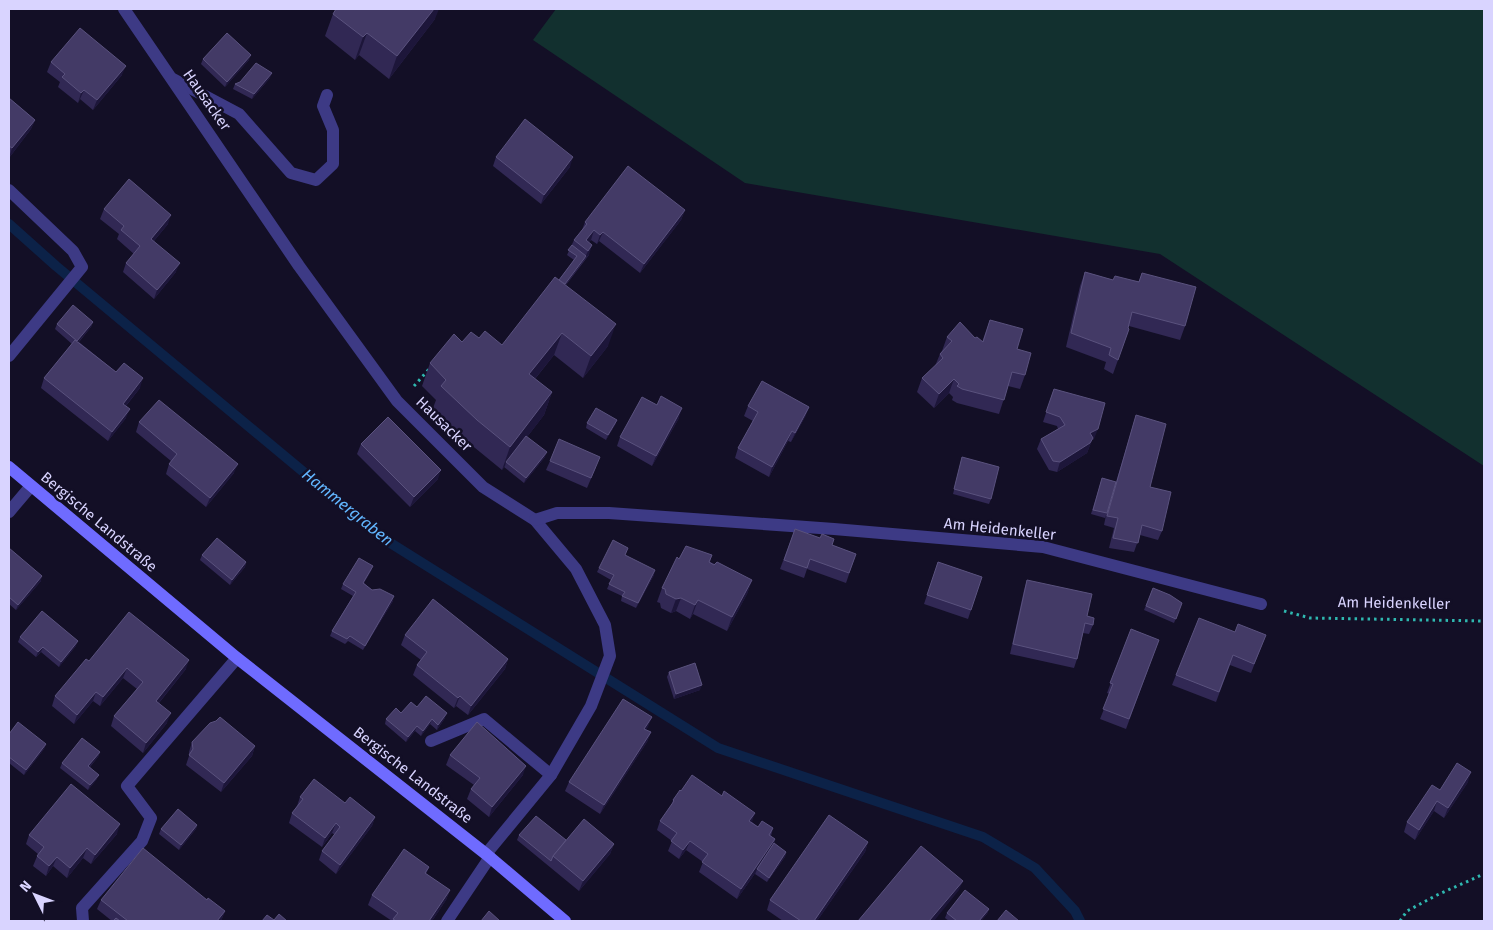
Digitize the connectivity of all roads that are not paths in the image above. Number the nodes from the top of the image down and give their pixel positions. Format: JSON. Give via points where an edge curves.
{"nodes":[{"id":1,"x":124,"y":9,"type":"edge"},
{"id":2,"x":173,"y":79,"type":"junction"},
{"id":3,"x":328,"y":95,"type":"dead end"},
{"id":4,"x":9,"y":190,"type":"edge"},
{"id":5,"x":9,"y":356,"type":"edge"},
{"id":6,"x":9,"y":468,"type":"edge"},
{"id":7,"x":31,"y":486,"type":"junction"},
{"id":8,"x":9,"y":512,"type":"edge"},
{"id":9,"x":536,"y":520,"type":"junction"},
{"id":10,"x":1261,"y":604,"type":"road end"},
{"id":11,"x":238,"y":658,"type":"junction"},
{"id":12,"x":430,"y":741,"type":"dead end"},
{"id":13,"x":551,"y":775,"type":"junction"},
{"id":14,"x":488,"y":855,"type":"junction"},
{"id":15,"x":83,"y":921,"type":"edge"},
{"id":16,"x":447,"y":921,"type":"edge"},
{"id":17,"x":566,"y":921,"type":"edge"}],
"edges":[{"from":1,"to":2,"type":"street","name":"Hausacker"},
{"from":2,"to":3,"type":"street","via":[[239,114],[291,173],[316,180],[333,164],[333,130],[323,106]]},
{"from":2,"to":9,"type":"street","name":"Hausacker","via":[[299,266],[397,400],[483,487]]},
{"from":4,"to":5,"type":"street","via":[[74,251],[82,267]]},
{"from":6,"to":7,"type":"main road","name":"Bergische Landstraße"},
{"from":7,"to":8,"type":"street"},
{"from":7,"to":11,"type":"main road","name":"Bergische Landstraße"},
{"from":9,"to":10,"type":"street","name":"Am Heidenkeller","via":[[557,513],[609,513],[1043,547]]},
{"from":9,"to":13,"type":"street","name":"Hausacker","via":[[576,569],[605,625],[610,656],[591,706]]},
{"from":11,"to":14,"type":"main road","name":"Bergische Landstraße"},
{"from":11,"to":15,"type":"street","via":[[128,786],[151,818],[142,841],[82,908]]},
{"from":12,"to":13,"type":"street","via":[[484,719]]},
{"from":13,"to":14,"type":"street","name":"Hausacker"},
{"from":14,"to":16,"type":"street","name":"Hausacker"},
{"from":14,"to":17,"type":"main road","name":"Bergische Landstraße"}]}
